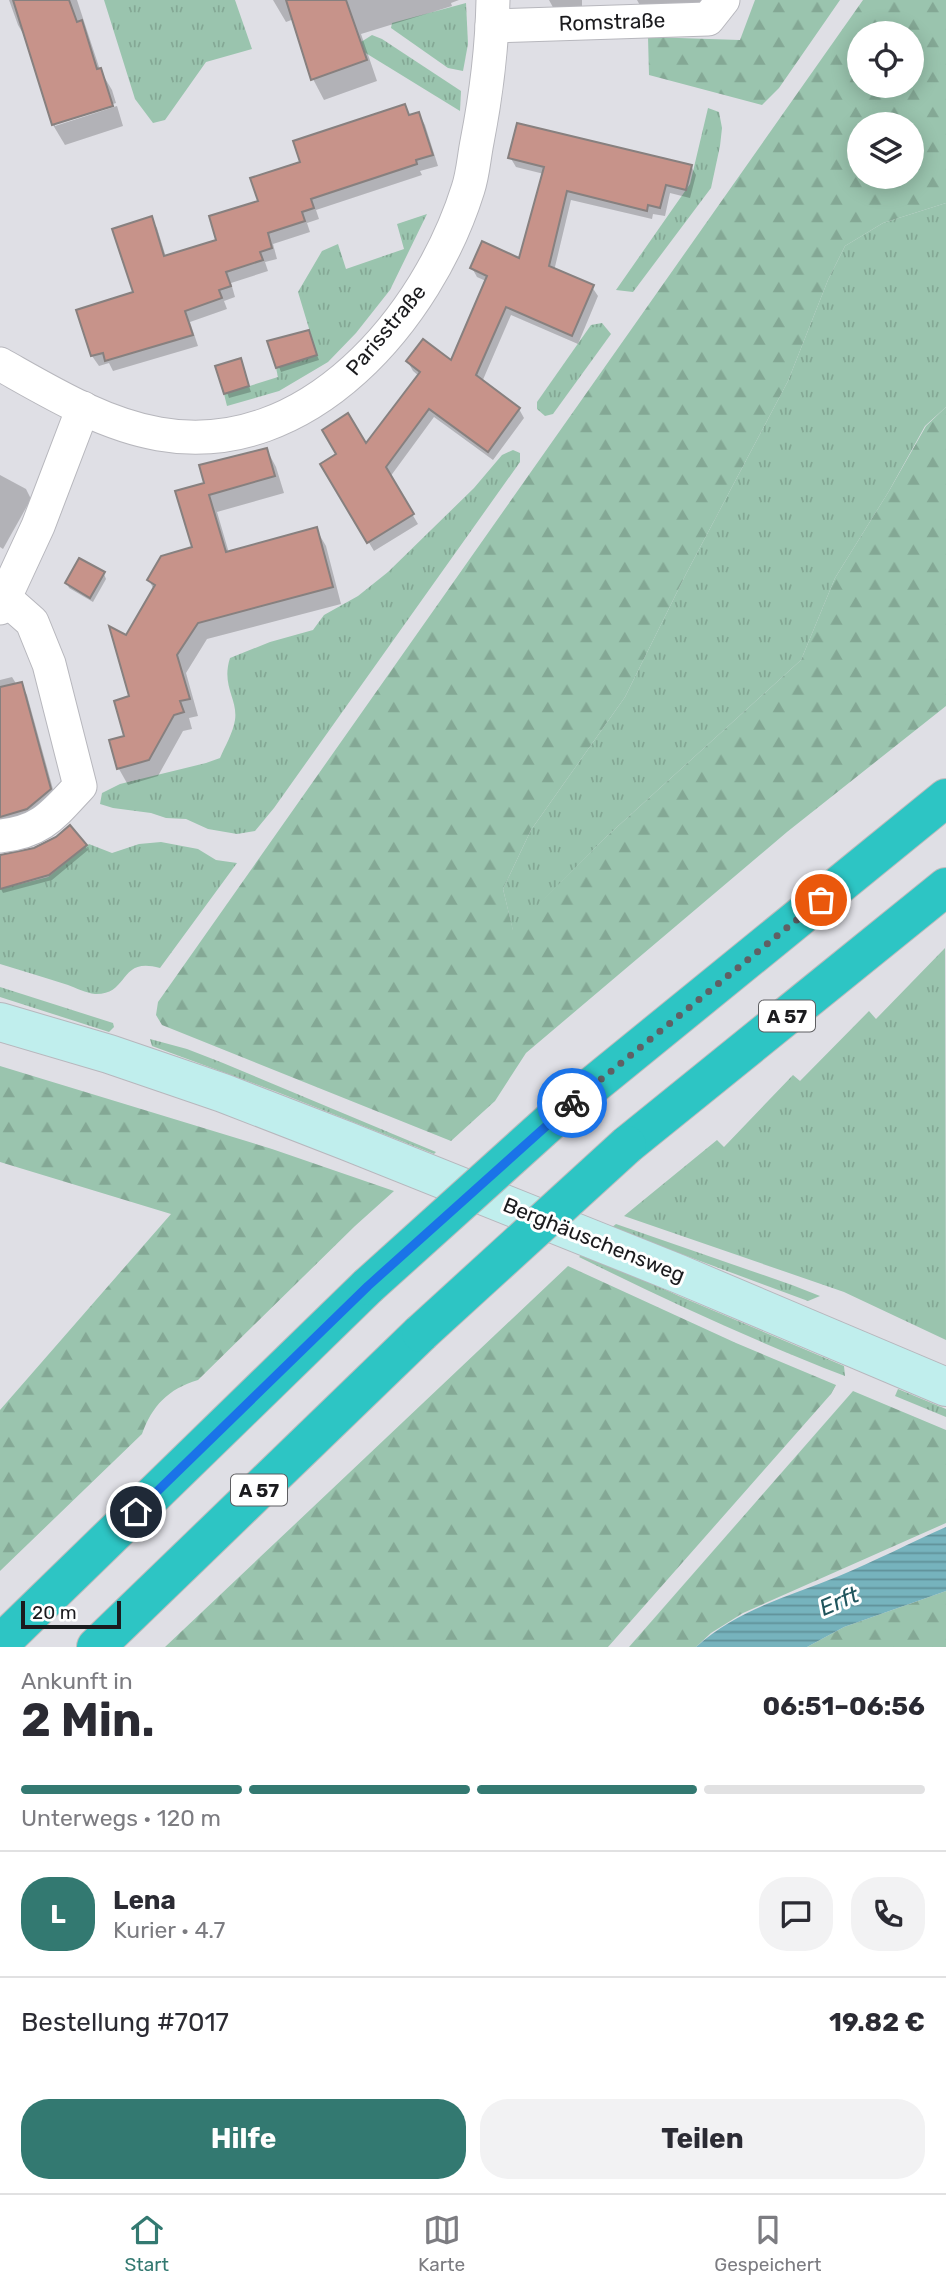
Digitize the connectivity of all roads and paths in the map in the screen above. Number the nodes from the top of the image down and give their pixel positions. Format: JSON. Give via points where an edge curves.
{"nodes":[{"id":1,"x":723,"y":0,"type":"edge"},
{"id":2,"x":493,"y":13,"type":"edge"},
{"id":3,"x":0,"y":364,"type":"edge"},
{"id":4,"x":83,"y":408,"type":"junction"},
{"id":5,"x":3,"y":604,"type":"edge"},
{"id":6,"x":946,"y":798,"type":"edge"},
{"id":7,"x":0,"y":836,"type":"edge"},
{"id":8,"x":946,"y":887,"type":"edge"},
{"id":9,"x":0,"y":1022,"type":"edge"},
{"id":10,"x":946,"y":1387,"type":"edge"},
{"id":11,"x":0,"y":1644,"type":"edge"},
{"id":12,"x":96,"y":1647,"type":"edge"}],
"edges":[{"from":1,"to":2,"type":"street","name":"Romstraße","via":[[708,19]]},
{"from":2,"to":4,"type":"street","name":"Parisstraße","via":[[482,118],[472,173],[454,228],[426,283],[356,371],[330,392],[278,421],[232,435],[160,434]]},
{"from":3,"to":4,"type":"street","name":"Parisstraße"},
{"from":4,"to":5,"type":"street"},
{"from":5,"to":7,"type":"street","via":[[32,622],[49,664],[80,786],[48,820],[20,834]]},
{"from":6,"to":11,"type":"highway","bridge":true,"via":[[571,1103],[368,1286]]},
{"from":8,"to":12,"type":"highway","number":"A 57","bridge":true,"via":[[627,1145],[421,1333]]},
{"from":9,"to":10,"type":"main road","name":"Berghäuschensweg","via":[[109,1054],[335,1136]]}]}
